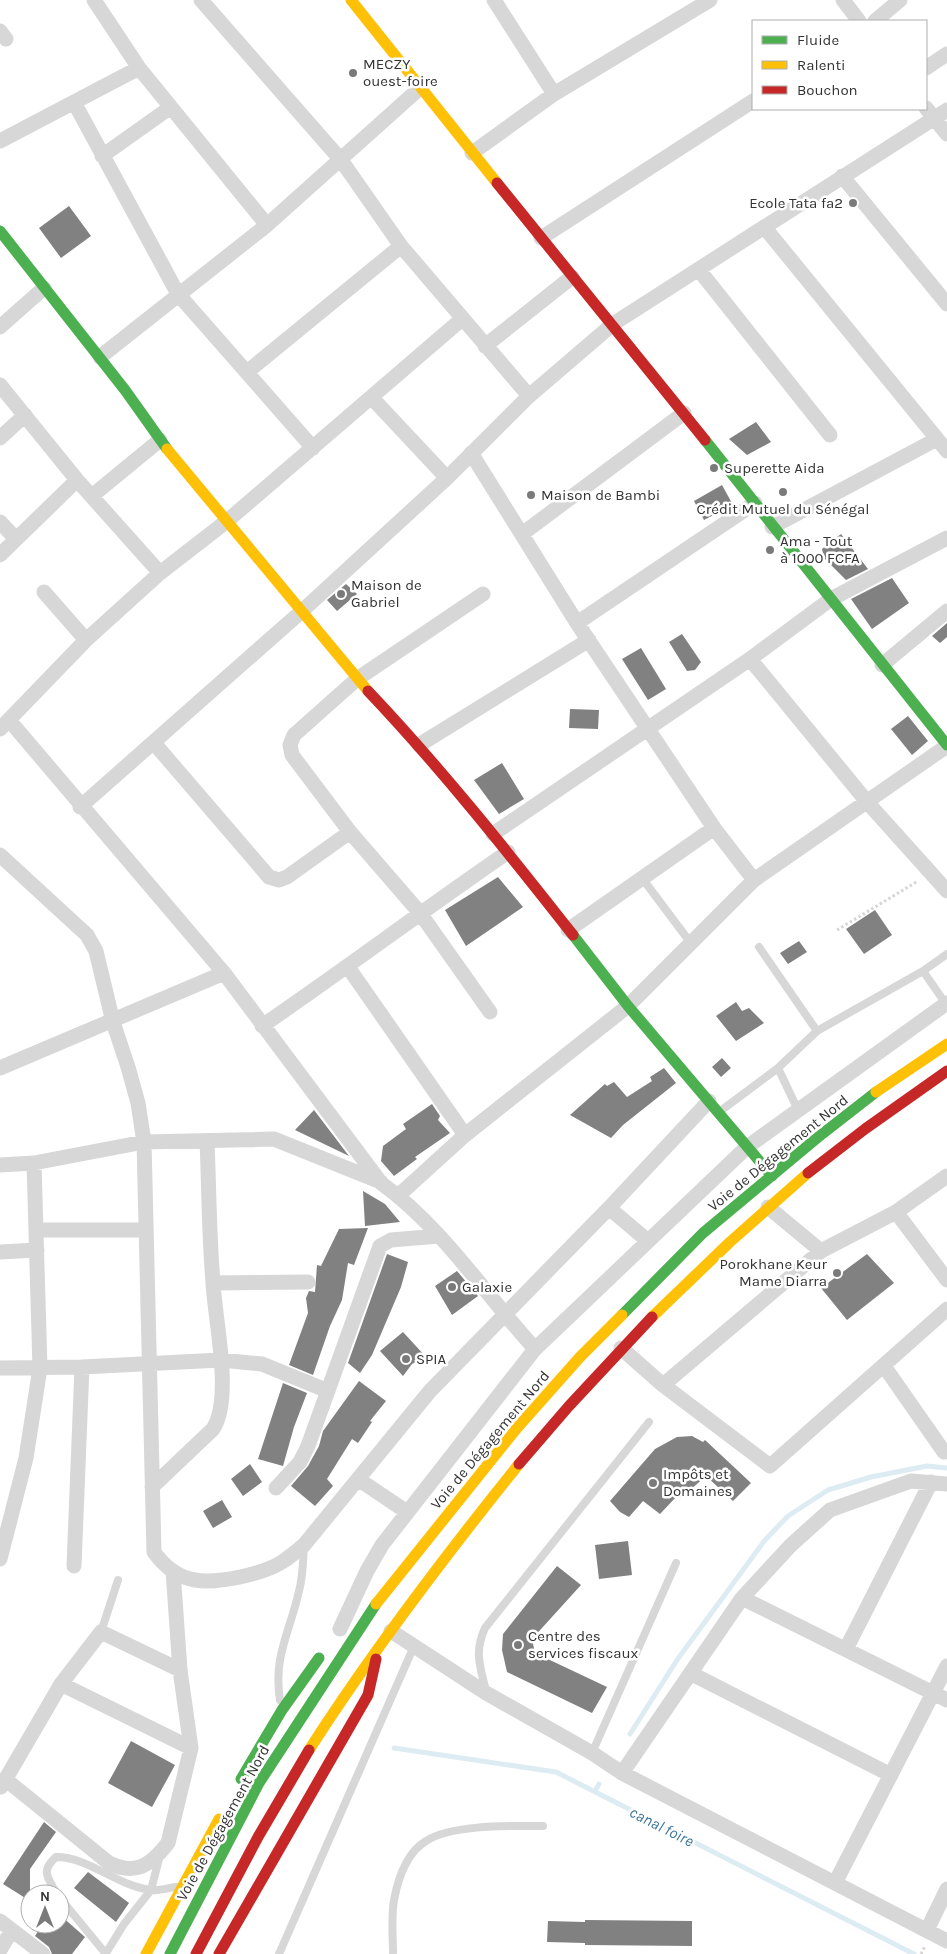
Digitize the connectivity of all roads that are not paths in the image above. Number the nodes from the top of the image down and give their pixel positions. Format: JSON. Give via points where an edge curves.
{"nodes":[{"id":1,"x":94,"y":0,"type":"edge"},
{"id":2,"x":201,"y":0,"type":"edge"},
{"id":3,"x":351,"y":0,"type":"edge"},
{"id":4,"x":710,"y":0,"type":"edge"},
{"id":5,"x":843,"y":0,"type":"edge"},
{"id":6,"x":900,"y":0,"type":"edge"},
{"id":7,"x":501,"y":2,"type":"edge"},
{"id":8,"x":858,"y":20,"type":"edge"},
{"id":9,"x":876,"y":20,"type":"edge"},
{"id":10,"x":947,"y":54,"type":"edge"},
{"id":11,"x":927,"y":67,"type":"edge"},
{"id":12,"x":139,"y":68,"type":"junction"},
{"id":13,"x":420,"y":88,"type":"junction"},
{"id":14,"x":554,"y":94,"type":"junction"},
{"id":15,"x":752,"y":102,"type":"edge"},
{"id":16,"x":74,"y":104,"type":"junction"},
{"id":17,"x":171,"y":107,"type":"junction"},
{"id":18,"x":947,"y":110,"type":"edge"},
{"id":19,"x":929,"y":113,"type":"edge"},
{"id":20,"x":947,"y":134,"type":"edge"},
{"id":21,"x":0,"y":141,"type":"edge"},
{"id":22,"x":472,"y":153,"type":"junction"},
{"id":23,"x":102,"y":156,"type":"junction"},
{"id":24,"x":341,"y":160,"type":"junction"},
{"id":25,"x":842,"y":176,"type":"junction"},
{"id":26,"x":267,"y":225,"type":"junction"},
{"id":27,"x":765,"y":228,"type":"junction"},
{"id":28,"x":0,"y":231,"type":"edge"},
{"id":29,"x":541,"y":238,"type":"junction"},
{"id":30,"x":401,"y":246,"type":"junction"},
{"id":31,"x":699,"y":270,"type":"junction"},
{"id":32,"x":572,"y":277,"type":"junction"},
{"id":33,"x":44,"y":288,"type":"junction"},
{"id":34,"x":178,"y":294,"type":"junction"},
{"id":35,"x":947,"y":304,"type":"edge"},
{"id":36,"x":462,"y":320,"type":"junction"},
{"id":37,"x":613,"y":324,"type":"junction"},
{"id":38,"x":0,"y":327,"type":"edge"},
{"id":39,"x":485,"y":346,"type":"junction"},
{"id":40,"x":100,"y":357,"type":"junction"},
{"id":41,"x":248,"y":372,"type":"junction"},
{"id":42,"x":0,"y":385,"type":"edge"},
{"id":43,"x":529,"y":396,"type":"junction"},
{"id":44,"x":372,"y":398,"type":"junction"},
{"id":45,"x":684,"y":413,"type":"junction"},
{"id":46,"x":24,"y":415,"type":"junction"},
{"id":47,"x":830,"y":435,"type":"dead end"},
{"id":48,"x":0,"y":438,"type":"edge"},
{"id":49,"x":160,"y":440,"type":"junction"},
{"id":50,"x":942,"y":445,"type":"edge"},
{"id":51,"x":313,"y":448,"type":"junction"},
{"id":52,"x":471,"y":453,"type":"junction"},
{"id":53,"x":447,"y":478,"type":"junction"},
{"id":54,"x":77,"y":480,"type":"junction"},
{"id":55,"x":92,"y":495,"type":"junction"},
{"id":56,"x":754,"y":503,"type":"junction"},
{"id":57,"x":227,"y":521,"type":"junction"},
{"id":58,"x":0,"y":522,"type":"edge"},
{"id":59,"x":772,"y":527,"type":"junction"},
{"id":60,"x":522,"y":534,"type":"junction"},
{"id":61,"x":947,"y":538,"type":"edge"},
{"id":62,"x":16,"y":539,"type":"junction"},
{"id":63,"x":0,"y":555,"type":"edge"},
{"id":64,"x":160,"y":573,"type":"junction"},
{"id":65,"x":44,"y":592,"type":"dead end"},
{"id":66,"x":483,"y":594,"type":"dead end"},
{"id":67,"x":831,"y":599,"type":"junction"},
{"id":68,"x":302,"y":611,"type":"junction"},
{"id":69,"x":947,"y":611,"type":"edge"},
{"id":70,"x":577,"y":623,"type":"junction"},
{"id":71,"x":86,"y":640,"type":"junction"},
{"id":72,"x":589,"y":640,"type":"junction"},
{"id":73,"x":750,"y":658,"type":"junction"},
{"id":74,"x":882,"y":665,"type":"junction"},
{"id":75,"x":357,"y":679,"type":"junction"},
{"id":76,"x":4,"y":725,"type":"edge"},
{"id":77,"x":649,"y":728,"type":"junction"},
{"id":78,"x":154,"y":743,"type":"junction"},
{"id":79,"x":419,"y":745,"type":"junction"},
{"id":80,"x":947,"y":746,"type":"edge"},
{"id":81,"x":868,"y":803,"type":"junction"},
{"id":82,"x":80,"y":807,"type":"junction"},
{"id":83,"x":714,"y":828,"type":"junction"},
{"id":84,"x":350,"y":832,"type":"junction"},
{"id":85,"x":493,"y":834,"type":"junction"},
{"id":86,"x":508,"y":852,"type":"junction"},
{"id":87,"x":0,"y":855,"type":"edge"},
{"id":88,"x":642,"y":878,"type":"junction"},
{"id":89,"x":754,"y":880,"type":"junction"},
{"id":90,"x":947,"y":891,"type":"edge"},
{"id":91,"x":420,"y":913,"type":"junction"},
{"id":92,"x":568,"y":930,"type":"junction"},
{"id":93,"x":690,"y":942,"type":"junction"},
{"id":94,"x":759,"y":947,"type":"dead end"},
{"id":95,"x":947,"y":954,"type":"edge"},
{"id":96,"x":348,"y":968,"type":"junction"},
{"id":97,"x":923,"y":971,"type":"junction"},
{"id":98,"x":224,"y":973,"type":"junction"},
{"id":99,"x":946,"y":1004,"type":"edge"},
{"id":100,"x":628,"y":1006,"type":"junction"},
{"id":101,"x":490,"y":1012,"type":"dead end"},
{"id":102,"x":113,"y":1022,"type":"junction"},
{"id":103,"x":262,"y":1026,"type":"junction"},
{"id":104,"x":817,"y":1031,"type":"junction"},
{"id":105,"x":947,"y":1044,"type":"edge"},
{"id":106,"x":0,"y":1068,"type":"edge"},
{"id":107,"x":778,"y":1068,"type":"junction"},
{"id":108,"x":947,"y":1071,"type":"edge"},
{"id":109,"x":714,"y":1107,"type":"junction"},
{"id":110,"x":798,"y":1110,"type":"junction"},
{"id":111,"x":465,"y":1135,"type":"junction"},
{"id":112,"x":207,"y":1141,"type":"junction"},
{"id":113,"x":144,"y":1142,"type":"junction"},
{"id":114,"x":747,"y":1146,"type":"junction"},
{"id":115,"x":34,"y":1163,"type":"junction"},
{"id":116,"x":0,"y":1165,"type":"edge"},
{"id":117,"x":772,"y":1176,"type":"junction"},
{"id":118,"x":947,"y":1176,"type":"edge"},
{"id":119,"x":381,"y":1182,"type":"junction"},
{"id":120,"x":399,"y":1196,"type":"junction"},
{"id":121,"x":768,"y":1207,"type":"junction"},
{"id":122,"x":609,"y":1208,"type":"junction"},
{"id":123,"x":896,"y":1212,"type":"junction"},
{"id":124,"x":36,"y":1230,"type":"junction"},
{"id":125,"x":146,"y":1230,"type":"junction"},
{"id":126,"x":439,"y":1236,"type":"junction"},
{"id":127,"x":648,"y":1241,"type":"junction"},
{"id":128,"x":37,"y":1250,"type":"junction"},
{"id":129,"x":821,"y":1251,"type":"junction"},
{"id":130,"x":0,"y":1252,"type":"edge"},
{"id":131,"x":947,"y":1280,"type":"edge"},
{"id":132,"x":308,"y":1282,"type":"dead end"},
{"id":133,"x":213,"y":1283,"type":"junction"},
{"id":134,"x":947,"y":1309,"type":"edge"},
{"id":135,"x":504,"y":1315,"type":"junction"},
{"id":136,"x":621,"y":1348,"type":"junction"},
{"id":137,"x":535,"y":1349,"type":"junction"},
{"id":138,"x":221,"y":1360,"type":"junction"},
{"id":139,"x":149,"y":1363,"type":"junction"},
{"id":140,"x":884,"y":1366,"type":"junction"},
{"id":141,"x":82,"y":1367,"type":"junction"},
{"id":142,"x":0,"y":1368,"type":"edge"},
{"id":143,"x":40,"y":1368,"type":"junction"},
{"id":144,"x":663,"y":1385,"type":"junction"},
{"id":145,"x":328,"y":1392,"type":"junction"},
{"id":146,"x":649,"y":1422,"type":"dead end"},
{"id":147,"x":944,"y":1452,"type":"dead end"},
{"id":148,"x":358,"y":1479,"type":"junction"},
{"id":149,"x":931,"y":1482,"type":"junction"},
{"id":150,"x":947,"y":1484,"type":"edge"},
{"id":151,"x":152,"y":1487,"type":"junction"},
{"id":152,"x":276,"y":1488,"type":"dead end"},
{"id":153,"x":407,"y":1512,"type":"junction"},
{"id":154,"x":304,"y":1545,"type":"junction"},
{"id":155,"x":0,"y":1559,"type":"edge"},
{"id":156,"x":676,"y":1563,"type":"dead end"},
{"id":157,"x":74,"y":1566,"type":"dead end"},
{"id":158,"x":173,"y":1571,"type":"junction"},
{"id":159,"x":118,"y":1580,"type":"dead end"},
{"id":160,"x":380,"y":1598,"type":"junction"},
{"id":161,"x":742,"y":1598,"type":"junction"},
{"id":162,"x":391,"y":1631,"type":"junction"},
{"id":163,"x":102,"y":1632,"type":"junction"},
{"id":164,"x":338,"y":1633,"type":"joint"},
{"id":165,"x":414,"y":1646,"type":"junction"},
{"id":166,"x":378,"y":1649,"type":"junction"},
{"id":167,"x":846,"y":1649,"type":"junction"},
{"id":168,"x":325,"y":1650,"type":"dead end"},
{"id":169,"x":947,"y":1666,"type":"edge"},
{"id":170,"x":180,"y":1670,"type":"junction"},
{"id":171,"x":692,"y":1674,"type":"junction"},
{"id":172,"x":61,"y":1684,"type":"junction"},
{"id":173,"x":486,"y":1693,"type":"junction"},
{"id":174,"x":933,"y":1693,"type":"junction"},
{"id":175,"x":947,"y":1700,"type":"edge"},
{"id":176,"x":282,"y":1710,"type":"junction"},
{"id":177,"x":191,"y":1748,"type":"junction"},
{"id":178,"x":592,"y":1753,"type":"junction"},
{"id":179,"x":622,"y":1773,"type":"junction"},
{"id":180,"x":891,"y":1775,"type":"junction"},
{"id":181,"x":3,"y":1783,"type":"edge"},
{"id":182,"x":235,"y":1789,"type":"dead end"},
{"id":183,"x":226,"y":1805,"type":"dead end"},
{"id":184,"x":543,"y":1826,"type":"dead end"},
{"id":185,"x":160,"y":1853,"type":"junction"},
{"id":186,"x":835,"y":1883,"type":"junction"},
{"id":187,"x":53,"y":1884,"type":"edge"},
{"id":188,"x":182,"y":1885,"type":"junction"},
{"id":189,"x":947,"y":1889,"type":"edge"},
{"id":190,"x":151,"y":1890,"type":"junction"},
{"id":191,"x":70,"y":1910,"type":"edge"},
{"id":192,"x":6,"y":1926,"type":"edge"},
{"id":193,"x":927,"y":1930,"type":"junction"},
{"id":194,"x":947,"y":1941,"type":"edge"},
{"id":195,"x":0,"y":1950,"type":"edge"},
{"id":196,"x":43,"y":1954,"type":"edge"},
{"id":197,"x":106,"y":1954,"type":"edge"},
{"id":198,"x":146,"y":1954,"type":"edge"},
{"id":199,"x":170,"y":1954,"type":"edge"},
{"id":200,"x":196,"y":1954,"type":"edge"},
{"id":201,"x":220,"y":1954,"type":"edge"},
{"id":202,"x":279,"y":1954,"type":"edge"},
{"id":203,"x":393,"y":1954,"type":"edge"}],
"edges":[{"from":1,"to":12,"type":"street"},
{"from":2,"to":24,"type":"street"},
{"from":3,"to":13,"type":"main road"},
{"from":4,"to":14,"type":"street"},
{"from":5,"to":8,"type":"street"},
{"from":6,"to":9,"type":"street"},
{"from":7,"to":14,"type":"street"},
{"from":10,"to":11,"type":"street"},
{"from":12,"to":16,"type":"street"},
{"from":12,"to":17,"type":"street"},
{"from":13,"to":22,"type":"main road"},
{"from":13,"to":24,"type":"street"},
{"from":14,"to":22,"type":"street"},
{"from":15,"to":29,"type":"street"},
{"from":16,"to":21,"type":"street"},
{"from":16,"to":23,"type":"street"},
{"from":17,"to":23,"type":"street"},
{"from":17,"to":26,"type":"street"},
{"from":18,"to":19,"type":"street"},
{"from":19,"to":20,"type":"street"},
{"from":19,"to":25,"type":"street"},
{"from":22,"to":29,"type":"main road"},
{"from":23,"to":34,"type":"street"},
{"from":24,"to":26,"type":"street"},
{"from":24,"to":30,"type":"street"},
{"from":25,"to":27,"type":"street"},
{"from":25,"to":35,"type":"street"},
{"from":26,"to":34,"type":"street"},
{"from":27,"to":31,"type":"street"},
{"from":27,"to":50,"type":"street"},
{"from":28,"to":33,"type":"main road"},
{"from":29,"to":32,"type":"main road"},
{"from":30,"to":36,"type":"street"},
{"from":30,"to":41,"type":"street"},
{"from":31,"to":37,"type":"street"},
{"from":31,"to":47,"type":"street"},
{"from":32,"to":37,"type":"main road"},
{"from":32,"to":39,"type":"street"},
{"from":33,"to":38,"type":"street"},
{"from":33,"to":40,"type":"main road"},
{"from":34,"to":40,"type":"street"},
{"from":34,"to":41,"type":"street"},
{"from":36,"to":39,"type":"street"},
{"from":36,"to":44,"type":"street"},
{"from":37,"to":43,"type":"street"},
{"from":37,"to":45,"type":"main road"},
{"from":39,"to":43,"type":"street"},
{"from":40,"to":49,"type":"main road"},
{"from":41,"to":51,"type":"street"},
{"from":42,"to":46,"type":"street"},
{"from":43,"to":52,"type":"street"},
{"from":44,"to":51,"type":"street"},
{"from":44,"to":53,"type":"street"},
{"from":45,"to":56,"type":"main road"},
{"from":45,"to":60,"type":"street"},
{"from":46,"to":48,"type":"street"},
{"from":46,"to":54,"type":"street"},
{"from":49,"to":55,"type":"street"},
{"from":49,"to":57,"type":"main road"},
{"from":50,"to":59,"type":"street"},
{"from":51,"to":57,"type":"street"},
{"from":52,"to":53,"type":"street"},
{"from":52,"to":60,"type":"street"},
{"from":53,"to":68,"type":"street"},
{"from":54,"to":55,"type":"street"},
{"from":54,"to":62,"type":"street"},
{"from":55,"to":64,"type":"street"},
{"from":56,"to":59,"type":"main road"},
{"from":56,"to":70,"type":"street"},
{"from":57,"to":64,"type":"street"},
{"from":57,"to":68,"type":"main road"},
{"from":58,"to":62,"type":"street"},
{"from":59,"to":67,"type":"main road"},
{"from":60,"to":70,"type":"street"},
{"from":61,"to":67,"type":"street"},
{"from":62,"to":63,"type":"street"},
{"from":64,"to":71,"type":"street"},
{"from":65,"to":71,"type":"street"},
{"from":66,"to":75,"type":"street"},
{"from":67,"to":73,"type":"street"},
{"from":67,"to":74,"type":"main road"},
{"from":68,"to":75,"type":"main road"},
{"from":68,"to":78,"type":"street"},
{"from":69,"to":74,"type":"street"},
{"from":70,"to":72,"type":"street"},
{"from":71,"to":76,"type":"street"},
{"from":72,"to":77,"type":"street"},
{"from":72,"to":79,"type":"street"},
{"from":73,"to":77,"type":"street"},
{"from":73,"to":81,"type":"street"},
{"from":74,"to":80,"type":"main road"},
{"from":75,"to":79,"type":"main road"},
{"from":75,"to":84,"type":"street","via":[[294,735],[290,745],[292,755]]},
{"from":76,"to":82,"type":"street"},
{"from":77,"to":83,"type":"street"},
{"from":77,"to":85,"type":"street"},
{"from":78,"to":82,"type":"street"},
{"from":78,"to":84,"type":"street","via":[[269,877],[279,880],[287,877]]},
{"from":79,"to":85,"type":"main road"},
{"from":80,"to":81,"type":"street"},
{"from":81,"to":89,"type":"street"},
{"from":81,"to":90,"type":"street"},
{"from":82,"to":98,"type":"street"},
{"from":83,"to":88,"type":"street"},
{"from":83,"to":89,"type":"street"},
{"from":84,"to":91,"type":"street"},
{"from":85,"to":86,"type":"main road"},
{"from":86,"to":91,"type":"street"},
{"from":86,"to":92,"type":"main road"},
{"from":87,"to":102,"type":"street","via":[[86,936],[96,951]]},
{"from":88,"to":92,"type":"street"},
{"from":88,"to":93,"type":"lane"},
{"from":89,"to":93,"type":"street"},
{"from":91,"to":96,"type":"street"},
{"from":91,"to":101,"type":"street"},
{"from":92,"to":100,"type":"main road"},
{"from":93,"to":100,"type":"street"},
{"from":94,"to":104,"type":"lane"},
{"from":95,"to":97,"type":"lane"},
{"from":96,"to":103,"type":"street"},
{"from":96,"to":111,"type":"street"},
{"from":97,"to":99,"type":"lane"},
{"from":97,"to":104,"type":"lane"},
{"from":98,"to":102,"type":"street"},
{"from":98,"to":103,"type":"street"},
{"from":99,"to":110,"type":"street"},
{"from":100,"to":109,"type":"main road"},
{"from":100,"to":111,"type":"street"},
{"from":102,"to":106,"type":"street"},
{"from":102,"to":113,"type":"street","via":[[138,1103]]},
{"from":103,"to":119,"type":"street"},
{"from":104,"to":107,"type":"lane"},
{"from":105,"to":117,"type":"main road","name":"Voie de Dégagement Nord","via":[[886,1085]]},
{"from":107,"to":109,"type":"lane"},
{"from":107,"to":110,"type":"lane"},
{"from":108,"to":121,"type":"main road","via":[[896,1106]]},
{"from":109,"to":114,"type":"main road"},
{"from":109,"to":122,"type":"street"},
{"from":110,"to":114,"type":"street"},
{"from":111,"to":120,"type":"street"},
{"from":112,"to":113,"type":"street"},
{"from":112,"to":119,"type":"street","via":[[274,1139]]},
{"from":112,"to":133,"type":"street"},
{"from":113,"to":115,"type":"street"},
{"from":113,"to":125,"type":"street"},
{"from":114,"to":117,"type":"main road"},
{"from":114,"to":127,"type":"street"},
{"from":115,"to":116,"type":"street"},
{"from":115,"to":124,"type":"street"},
{"from":117,"to":160,"type":"main road","name":"Voie de Dégagement Nord","via":[[703,1233],[580,1356],[517,1428]]},
{"from":118,"to":123,"type":"street"},
{"from":119,"to":120,"type":"street"},
{"from":120,"to":126,"type":"street"},
{"from":121,"to":129,"type":"street"},
{"from":121,"to":136,"type":"main road"},
{"from":122,"to":127,"type":"street"},
{"from":122,"to":135,"type":"street"},
{"from":123,"to":129,"type":"street"},
{"from":123,"to":131,"type":"street"},
{"from":124,"to":125,"type":"street"},
{"from":124,"to":128,"type":"street"},
{"from":125,"to":139,"type":"street"},
{"from":126,"to":135,"type":"street"},
{"from":126,"to":145,"type":"street","via":[[391,1240],[380,1246]]},
{"from":127,"to":137,"type":"street"},
{"from":128,"to":130,"type":"street"},
{"from":128,"to":143,"type":"street"},
{"from":129,"to":144,"type":"street"},
{"from":132,"to":133,"type":"street"},
{"from":133,"to":138,"type":"street"},
{"from":134,"to":140,"type":"street"},
{"from":135,"to":137,"type":"street"},
{"from":135,"to":148,"type":"street","via":[[430,1392]]},
{"from":136,"to":144,"type":"street"},
{"from":136,"to":162,"type":"main road","via":[[512,1473],[436,1567]]},
{"from":137,"to":153,"type":"street"},
{"from":138,"to":139,"type":"street"},
{"from":138,"to":145,"type":"street","via":[[262,1364]]},
{"from":138,"to":151,"type":"street","via":[[222,1408],[219,1420]]},
{"from":139,"to":141,"type":"street"},
{"from":139,"to":151,"type":"street"},
{"from":140,"to":144,"type":"street","via":[[770,1466]]},
{"from":140,"to":147,"type":"street"},
{"from":141,"to":143,"type":"street"},
{"from":141,"to":157,"type":"street"},
{"from":142,"to":143,"type":"street"},
{"from":143,"to":155,"type":"street","via":[[26,1458]]},
{"from":145,"to":152,"type":"street","via":[[300,1462]]},
{"from":146,"to":173,"type":"lane","via":[[485,1628],[479,1642],[478,1657]]},
{"from":148,"to":153,"type":"street"},
{"from":148,"to":154,"type":"street"},
{"from":149,"to":150,"type":"street"},
{"from":149,"to":161,"type":"street","via":[[911,1481],[830,1510],[791,1545]]},
{"from":149,"to":167,"type":"street"},
{"from":151,"to":158,"type":"street","via":[[154,1552]]},
{"from":153,"to":164,"type":"street","via":[[367,1570]]},
{"from":154,"to":158,"type":"street","via":[[281,1563],[222,1580],[195,1580]]},
{"from":154,"to":176,"type":"lane","via":[[300,1591],[279,1658],[278,1685]]},
{"from":156,"to":178,"type":"lane"},
{"from":158,"to":170,"type":"street"},
{"from":159,"to":163,"type":"lane"},
{"from":160,"to":164,"type":"main road"},
{"from":160,"to":199,"type":"main road","name":"Voie de Dégagement Nord","via":[[259,1784]]},
{"from":161,"to":167,"type":"street"},
{"from":161,"to":171,"type":"street"},
{"from":162,"to":165,"type":"street"},
{"from":162,"to":166,"type":"main road"},
{"from":163,"to":170,"type":"street"},
{"from":163,"to":172,"type":"street"},
{"from":165,"to":173,"type":"street"},
{"from":165,"to":202,"type":"lane"},
{"from":166,"to":200,"type":"main road","via":[[326,1723],[280,1797]]},
{"from":166,"to":201,"type":"main road","via":[[368,1695]]},
{"from":167,"to":174,"type":"street"},
{"from":168,"to":176,"type":"main road"},
{"from":169,"to":174,"type":"street"},
{"from":170,"to":177,"type":"street"},
{"from":171,"to":179,"type":"street"},
{"from":171,"to":180,"type":"street"},
{"from":172,"to":177,"type":"street"},
{"from":172,"to":181,"type":"street"},
{"from":173,"to":178,"type":"street"},
{"from":174,"to":175,"type":"street"},
{"from":174,"to":180,"type":"street"},
{"from":176,"to":182,"type":"main road"},
{"from":177,"to":185,"type":"street","via":[[168,1843]]},
{"from":178,"to":179,"type":"street"},
{"from":179,"to":186,"type":"street"},
{"from":180,"to":186,"type":"street"},
{"from":181,"to":185,"type":"street","via":[[109,1863],[123,1870],[136,1868]]},
{"from":183,"to":188,"type":"main road"},
{"from":184,"to":203,"type":"lane","via":[[447,1832],[425,1841],[407,1860],[398,1883],[394,1903]]},
{"from":185,"to":190,"type":"lane"},
{"from":186,"to":193,"type":"street"},
{"from":187,"to":190,"type":"lane","via":[[46,1871],[56,1857],[77,1860],[114,1879]]},
{"from":188,"to":190,"type":"lane"},
{"from":188,"to":198,"type":"main road"},
{"from":189,"to":193,"type":"street"},
{"from":190,"to":197,"type":"lane","via":[[124,1924]]},
{"from":191,"to":197,"type":"lane"},
{"from":192,"to":195,"type":"street"},
{"from":192,"to":196,"type":"street"},
{"from":193,"to":194,"type":"street"}]}
